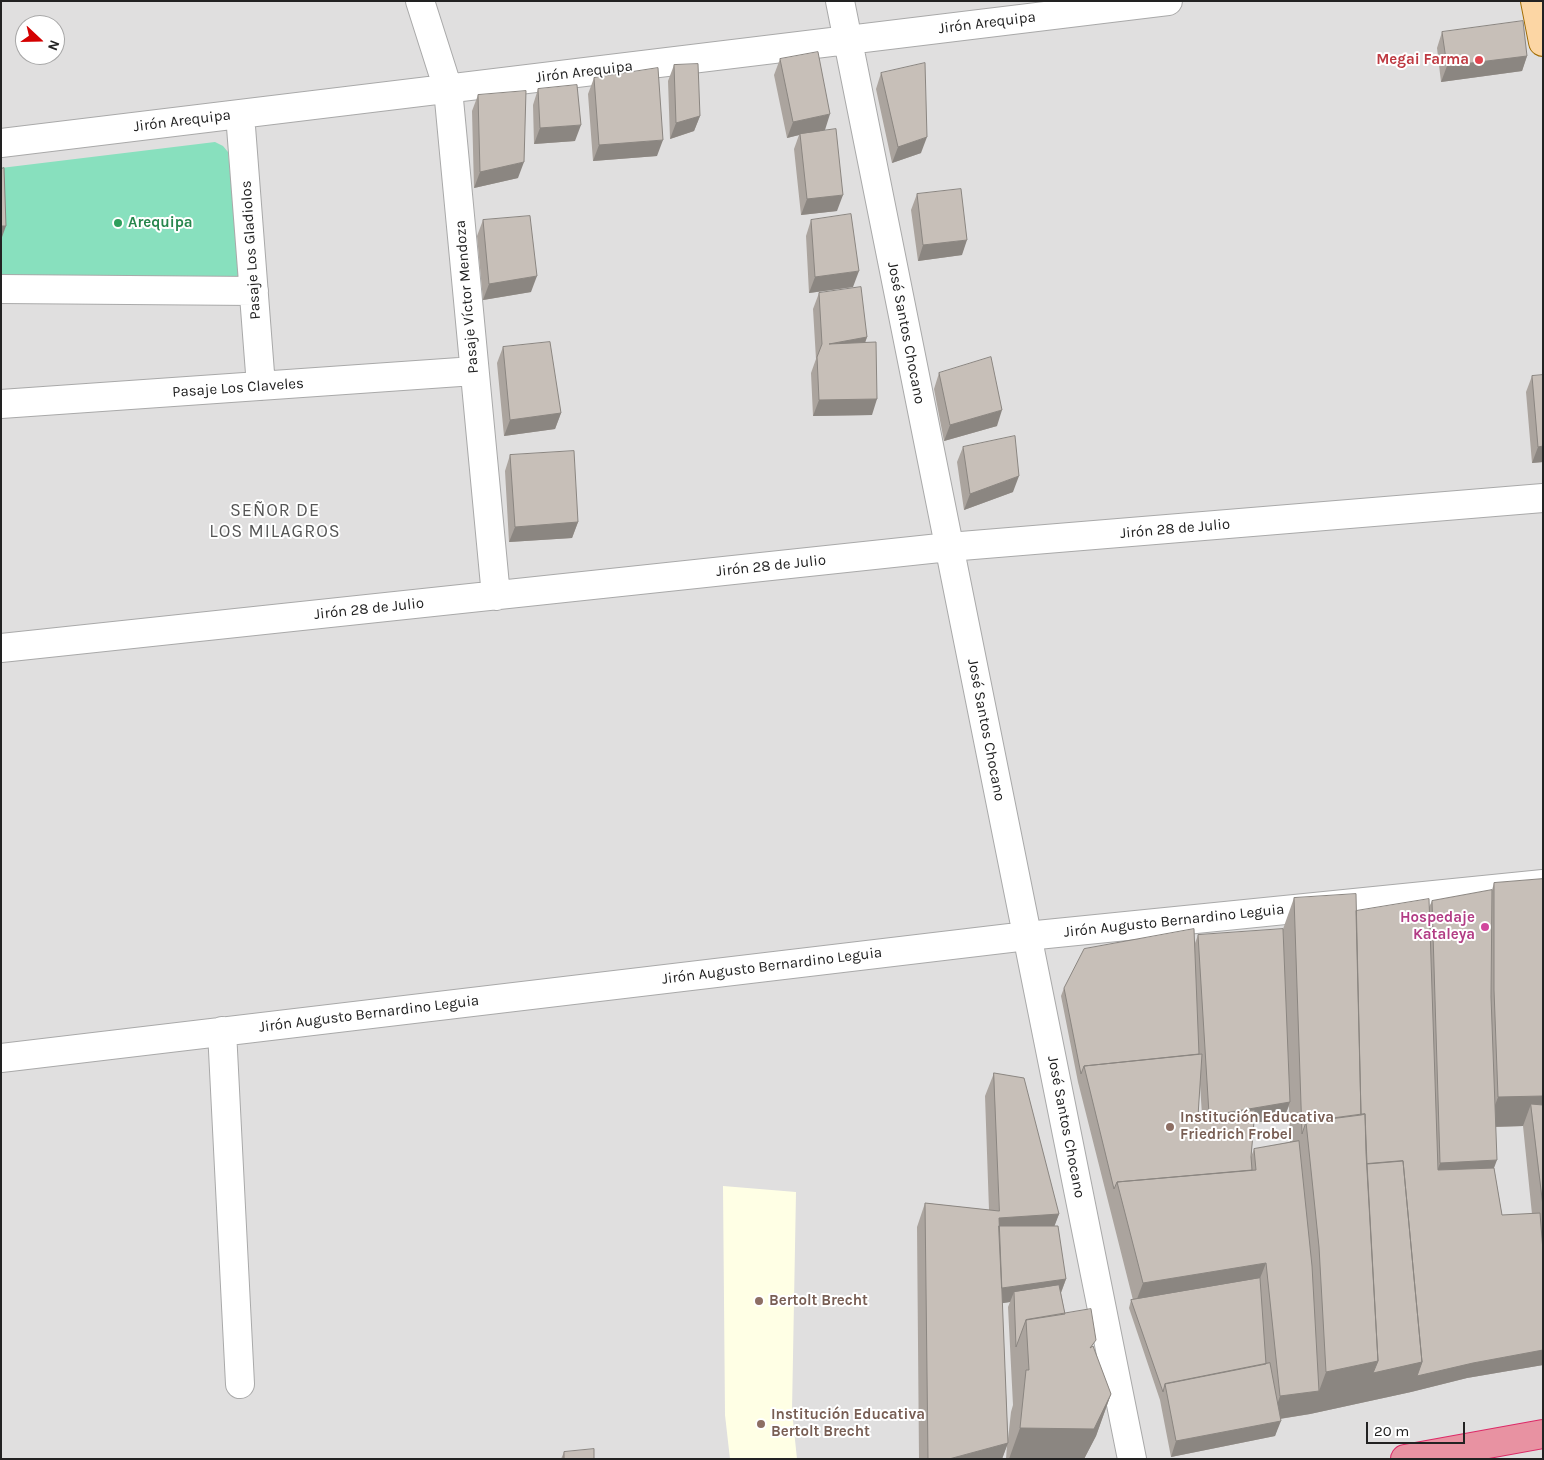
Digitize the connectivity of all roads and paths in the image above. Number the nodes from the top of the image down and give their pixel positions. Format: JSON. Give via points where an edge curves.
{"nodes":[{"id":1,"x":420,"y":1,"type":"edge"},
{"id":2,"x":840,"y":1,"type":"edge"},
{"id":3,"x":1168,"y":1,"type":"edge"},
{"id":4,"x":1535,"y":1,"type":"edge"},
{"id":5,"x":847,"y":40,"type":"junction"},
{"id":6,"x":1543,"y":42,"type":"edge"},
{"id":7,"x":448,"y":89,"type":"junction"},
{"id":8,"x":240,"y":114,"type":"junction"},
{"id":9,"x":1,"y":143,"type":"edge"},
{"id":10,"x":1,"y":290,"type":"edge"},
{"id":11,"x":254,"y":291,"type":"junction"},
{"id":12,"x":474,"y":371,"type":"junction"},
{"id":13,"x":261,"y":386,"type":"junction"},
{"id":14,"x":1,"y":404,"type":"edge"},
{"id":15,"x":1543,"y":498,"type":"edge"},
{"id":16,"x":949,"y":547,"type":"junction"},
{"id":17,"x":496,"y":596,"type":"junction"},
{"id":18,"x":1,"y":648,"type":"edge"},
{"id":19,"x":1543,"y":884,"type":"edge"},
{"id":20,"x":1028,"y":936,"type":"junction"},
{"id":21,"x":222,"y":1031,"type":"junction"},
{"id":22,"x":1,"y":1058,"type":"edge"},
{"id":23,"x":240,"y":1384,"type":"dead end"},
{"id":24,"x":1543,"y":1434,"type":"edge"},
{"id":25,"x":1132,"y":1459,"type":"edge"},
{"id":26,"x":1406,"y":1459,"type":"edge"}],
"edges":[{"from":1,"to":7,"type":"street","name":"Pasaje Víctor Mendoza"},
{"from":2,"to":5,"type":"street","name":"José Santos Chocano"},
{"from":3,"to":5,"type":"street","name":"Jirón Arequipa"},
{"from":4,"to":6,"type":"main road"},
{"from":5,"to":7,"type":"street","name":"Jirón Arequipa"},
{"from":5,"to":16,"type":"street","name":"José Santos Chocano"},
{"from":7,"to":8,"type":"street","name":"Jirón Arequipa"},
{"from":7,"to":12,"type":"street","name":"Pasaje Víctor Mendoza"},
{"from":8,"to":9,"type":"street","name":"Jirón Arequipa"},
{"from":8,"to":11,"type":"street","name":"Pasaje Los Gladiolos"},
{"from":10,"to":11,"type":"street"},
{"from":11,"to":13,"type":"street","name":"Pasaje Los Gladiolos"},
{"from":12,"to":13,"type":"street","name":"Pasaje Los Claveles"},
{"from":12,"to":17,"type":"street","name":"Pasaje Víctor Mendoza"},
{"from":13,"to":14,"type":"street","name":"Pasaje Los Claveles"},
{"from":15,"to":16,"type":"street","name":"Jirón 28 de Julio"},
{"from":16,"to":17,"type":"street","name":"Jirón 28 de Julio"},
{"from":16,"to":20,"type":"street","name":"José Santos Chocano"},
{"from":17,"to":18,"type":"street","name":"Jirón 28 de Julio"},
{"from":19,"to":20,"type":"street","name":"Jirón Augusto Bernardino Leguia"},
{"from":20,"to":21,"type":"street","name":"Jirón Augusto Bernardino Leguia"},
{"from":20,"to":25,"type":"street","name":"José Santos Chocano"},
{"from":21,"to":22,"type":"street","name":"Jirón Augusto Bernardino Leguia"},
{"from":21,"to":23,"type":"street"},
{"from":24,"to":26,"type":"highway"}]}
